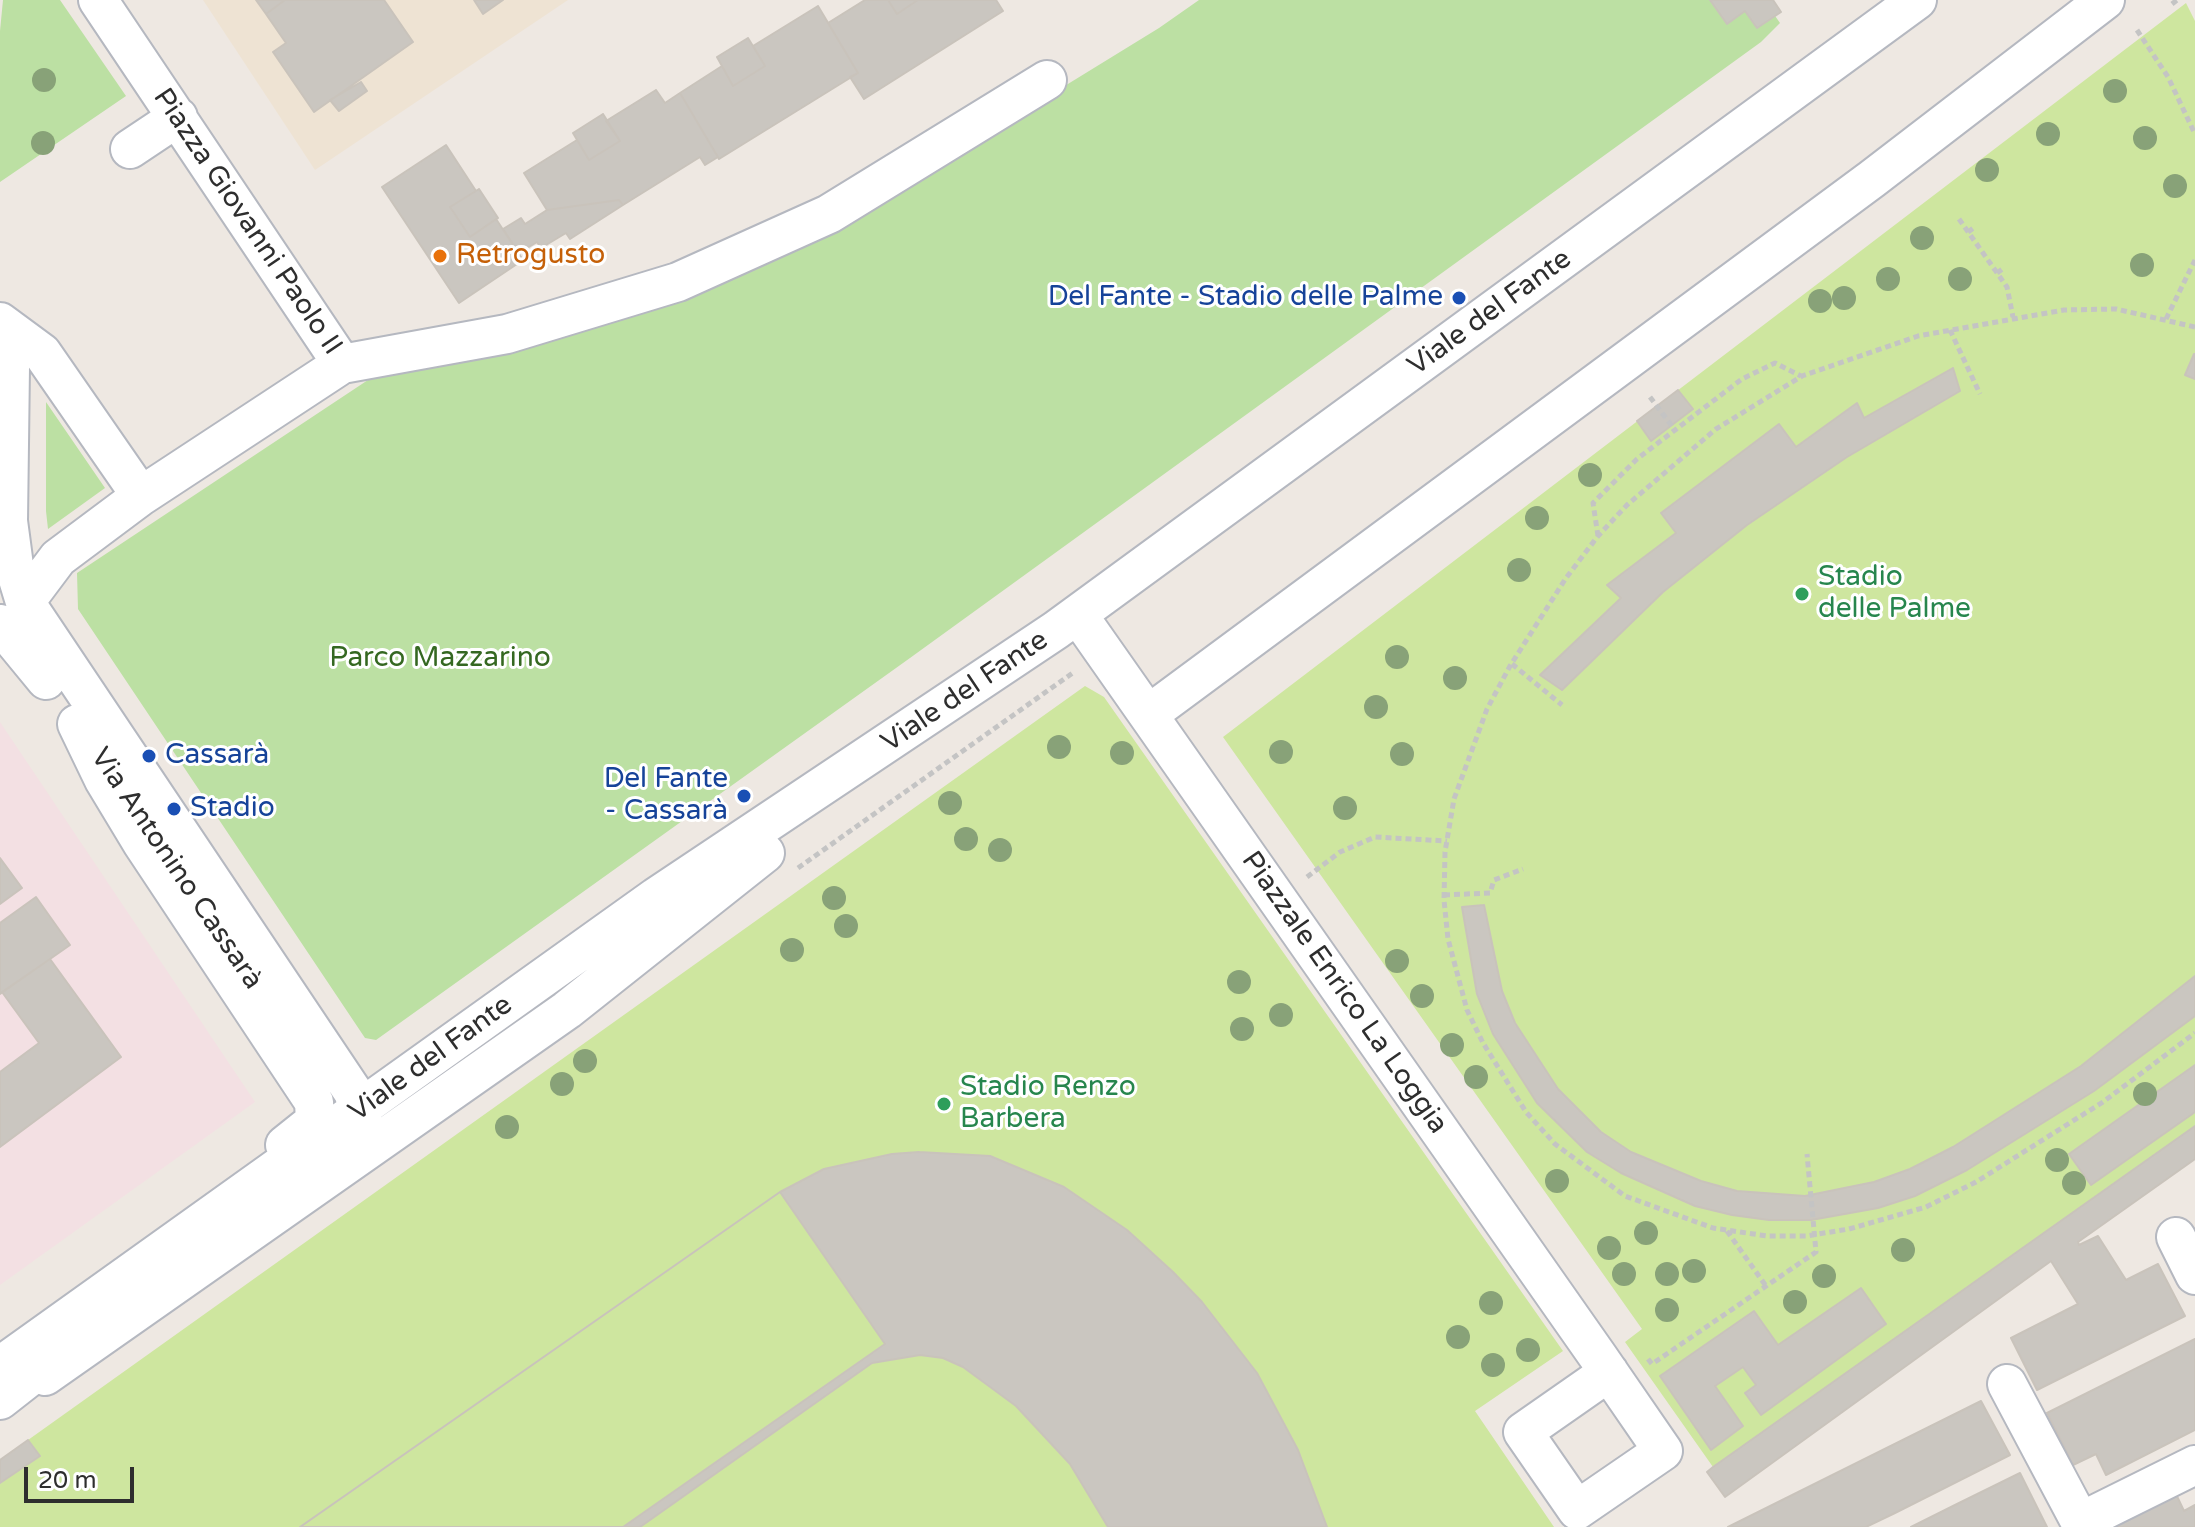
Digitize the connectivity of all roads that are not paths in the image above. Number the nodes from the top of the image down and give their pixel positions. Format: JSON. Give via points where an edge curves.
{"nodes":[{"id":1,"x":98,"y":0,"type":"edge"},
{"id":2,"x":2105,"y":0,"type":"edge"},
{"id":3,"x":1900,"y":5,"type":"edge"},
{"id":4,"x":1047,"y":80,"type":"dead end"},
{"id":5,"x":178,"y":117,"type":"junction"},
{"id":6,"x":130,"y":149,"type":"dead end"},
{"id":7,"x":0,"y":322,"type":"edge"},
{"id":8,"x":0,"y":331,"type":"edge"},
{"id":9,"x":342,"y":364,"type":"junction"},
{"id":10,"x":10,"y":367,"type":"junction"},
{"id":11,"x":0,"y":408,"type":"edge"},
{"id":12,"x":141,"y":496,"type":"junction"},
{"id":13,"x":12,"y":613,"type":"edge"},
{"id":14,"x":1067,"y":622,"type":"junction"},
{"id":15,"x":1149,"y":714,"type":"junction"},
{"id":16,"x":77,"y":724,"type":"junction"},
{"id":17,"x":664,"y":910,"type":"junction"},
{"id":18,"x":340,"y":1072,"type":"junction"},
{"id":19,"x":356,"y":1117,"type":"junction"},
{"id":20,"x":2176,"y":1237,"type":"dead end"},
{"id":21,"x":2195,"y":1275,"type":"edge"},
{"id":22,"x":0,"y":1358,"type":"edge"},
{"id":23,"x":0,"y":1366,"type":"edge"},
{"id":24,"x":1609,"y":1372,"type":"junction"},
{"id":25,"x":2007,"y":1384,"type":"dead end"},
{"id":26,"x":0,"y":1402,"type":"edge"},
{"id":27,"x":2195,"y":1465,"type":"edge"},
{"id":28,"x":1582,"y":1519,"type":"edge"},
{"id":29,"x":2081,"y":1525,"type":"edge"}],
"edges":[{"from":1,"to":5,"type":"street","name":"Piazza Giovanni Paolo II"},
{"from":2,"to":15,"type":"street"},
{"from":3,"to":14,"type":"street","name":"Viale del Fante"},
{"from":4,"to":9,"type":"street","via":[[829,214],[678,282],[507,334]]},
{"from":5,"to":6,"type":"street"},
{"from":5,"to":9,"type":"street","name":"Piazza Giovanni Paolo II"},
{"from":7,"to":12,"type":"street","via":[[42,353]]},
{"from":8,"to":10,"type":"street","name":"Via Antonino Cassarà"},
{"from":9,"to":12,"type":"street","name":"Piazza Giovanni Paolo II"},
{"from":10,"to":11,"type":"street","name":"Via Antonino Cassarà"},
{"from":10,"to":13,"type":"street","name":"Via Antonino Cassarà"},
{"from":12,"to":13,"type":"street","name":"Piazza Giovanni Paolo II","via":[[58,558]]},
{"from":13,"to":16,"type":"street","name":"Via Antonino Cassarà","via":[[32,660]]},
{"from":13,"to":18,"type":"street"},
{"from":14,"to":15,"type":"street","name":"Piazzale Enrico La Loggia"},
{"from":14,"to":17,"type":"street","name":"Viale del Fante"},
{"from":15,"to":24,"type":"street","name":"Piazzale Enrico La Loggia"},
{"from":16,"to":19,"type":"street","name":"Via Antonino Cassarà"},
{"from":16,"to":22,"type":"street","via":[[142,843],[314,1102],[315,1121],[72,1297]]},
{"from":17,"to":18,"type":"street","via":[[535,965],[374,1076],[360,1079]]},
{"from":17,"to":19,"type":"street","name":"Viale del Fante"},
{"from":17,"to":26,"type":"street","via":[[567,1010]]},
{"from":18,"to":19,"type":"street"},
{"from":19,"to":23,"type":"street","name":"Viale del Fante"},
{"from":19,"to":26,"type":"street","via":[[349,1144],[138,1293]]},
{"from":20,"to":21,"type":"street"},
{"from":24,"to":28,"type":"street","name":"Piazzale Enrico La Loggia","via":[[1663,1451]]},
{"from":24,"to":28,"type":"street","name":"Piazzale Enrico La Loggia","via":[[1523,1432]]},
{"from":25,"to":29,"type":"street"},
{"from":27,"to":29,"type":"street"}]}
